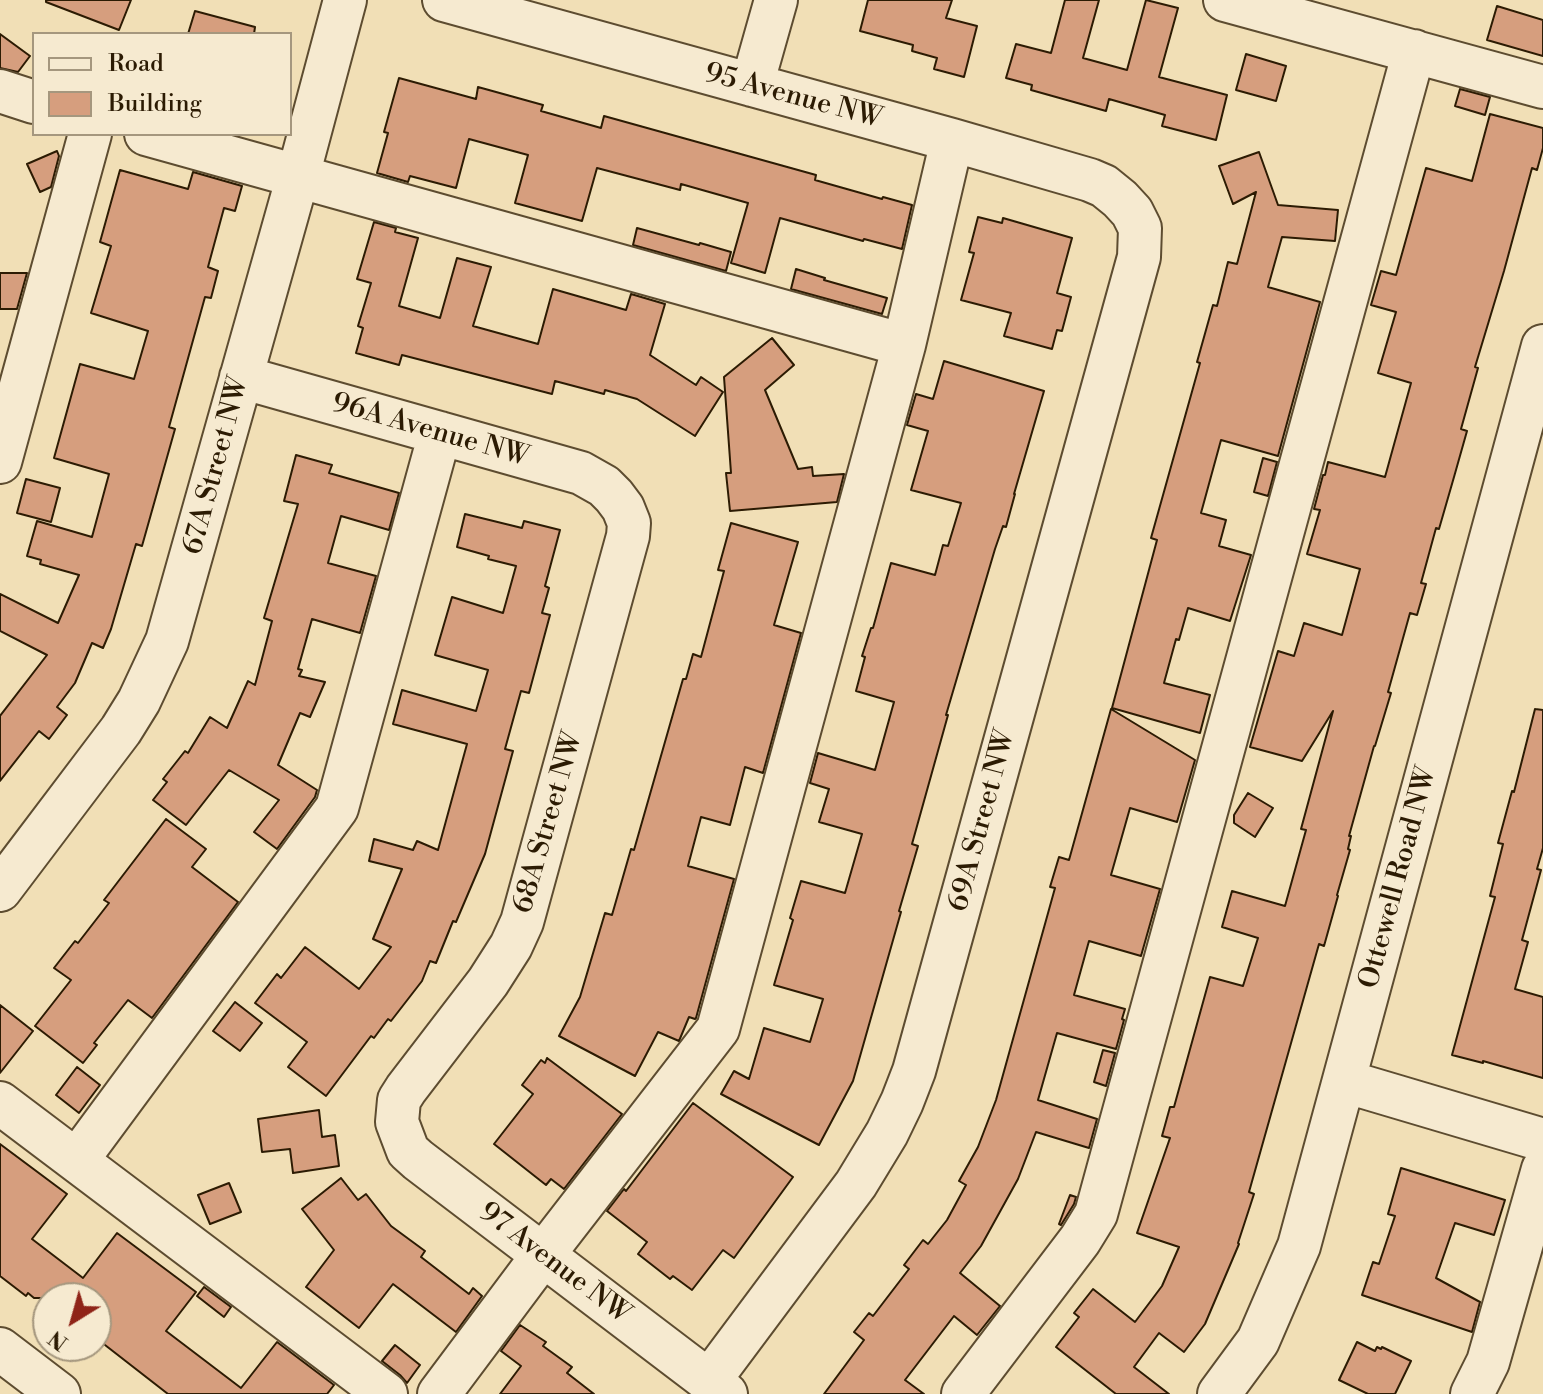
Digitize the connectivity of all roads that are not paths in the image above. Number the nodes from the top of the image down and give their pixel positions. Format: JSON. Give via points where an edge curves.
{"nodes":[{"id":1,"x":345,"y":0,"type":"edge"},
{"id":2,"x":444,"y":0,"type":"edge"},
{"id":3,"x":776,"y":0,"type":"edge"},
{"id":4,"x":1225,"y":0,"type":"edge"},
{"id":5,"x":1414,"y":51,"type":"junction"},
{"id":6,"x":752,"y":85,"type":"junction"},
{"id":7,"x":1543,"y":87,"type":"edge"},
{"id":8,"x":0,"y":91,"type":"edge"},
{"id":9,"x":32,"y":101,"type":"edge"},
{"id":10,"x":89,"y":136,"type":"edge"},
{"id":11,"x":153,"y":136,"type":"edge"},
{"id":12,"x":952,"y":140,"type":"junction"},
{"id":13,"x":298,"y":176,"type":"junction"},
{"id":14,"x":1132,"y":212,"type":"joint"},
{"id":15,"x":904,"y":345,"type":"junction"},
{"id":16,"x":1543,"y":346,"type":"edge"},
{"id":17,"x":241,"y":377,"type":"junction"},
{"id":18,"x":440,"y":433,"type":"junction"},
{"id":19,"x":0,"y":462,"type":"edge"},
{"id":20,"x":614,"y":496,"type":"joint"},
{"id":21,"x":7,"y":866,"type":"edge"},
{"id":22,"x":1344,"y":1081,"type":"junction"},
{"id":23,"x":0,"y":1103,"type":"edge"},
{"id":24,"x":397,"y":1122,"type":"joint"},
{"id":25,"x":1543,"y":1140,"type":"edge"},
{"id":26,"x":77,"y":1160,"type":"junction"},
{"id":27,"x":1543,"y":1169,"type":"edge"},
{"id":28,"x":543,"y":1255,"type":"junction"},
{"id":29,"x":0,"y":1349,"type":"edge"},
{"id":30,"x":718,"y":1388,"type":"edge"},
{"id":31,"x":1477,"y":1392,"type":"edge"},
{"id":32,"x":59,"y":1394,"type":"edge"},
{"id":33,"x":386,"y":1394,"type":"edge"},
{"id":34,"x":439,"y":1394,"type":"edge"},
{"id":35,"x":963,"y":1394,"type":"edge"},
{"id":36,"x":1219,"y":1394,"type":"edge"}],
"edges":[{"from":1,"to":13,"type":"street","name":"67A Street NW"},
{"from":2,"to":6,"type":"street","name":"95 Avenue NW"},
{"from":3,"to":6,"type":"street"},
{"from":4,"to":5,"type":"street"},
{"from":5,"to":7,"type":"street"},
{"from":5,"to":35,"type":"street","via":[[1096,1214]]},
{"from":6,"to":12,"type":"street","name":"95 Avenue NW"},
{"from":8,"to":9,"type":"street"},
{"from":10,"to":19,"type":"street"},
{"from":11,"to":13,"type":"street"},
{"from":12,"to":14,"type":"street","name":"95 Avenue NW","via":[[1090,180]]},
{"from":12,"to":15,"type":"street"},
{"from":13,"to":15,"type":"street"},
{"from":13,"to":17,"type":"street","name":"67A Street NW"},
{"from":14,"to":30,"type":"street","name":"69A Street NW","via":[[1140,228],[1139,257],[914,1071],[865,1171]]},
{"from":15,"to":28,"type":"street","via":[[718,1029]]},
{"from":16,"to":22,"type":"street","name":"Ottewell Road NW"},
{"from":17,"to":18,"type":"street","name":"96A Avenue NW"},
{"from":17,"to":21,"type":"street","name":"67A Street NW","via":[[177,610],[155,669],[121,730]]},
{"from":18,"to":20,"type":"street","name":"96A Avenue NW","via":[[581,473]]},
{"from":18,"to":26,"type":"street","via":[[337,808]]},
{"from":20,"to":24,"type":"street","name":"68A Street NW","via":[[629,523],[628,536],[522,922],[488,982],[399,1100]]},
{"from":22,"to":25,"type":"street"},
{"from":22,"to":36,"type":"street","name":"Ottewell Road NW","via":[[1299,1246],[1258,1341]]},
{"from":23,"to":26,"type":"street"},
{"from":24,"to":28,"type":"street","name":"97 Avenue NW","via":[[408,1151]]},
{"from":26,"to":33,"type":"street"},
{"from":27,"to":31,"type":"street"},
{"from":28,"to":30,"type":"street","name":"97 Avenue NW"},
{"from":28,"to":34,"type":"street"},
{"from":29,"to":32,"type":"street"}]}
